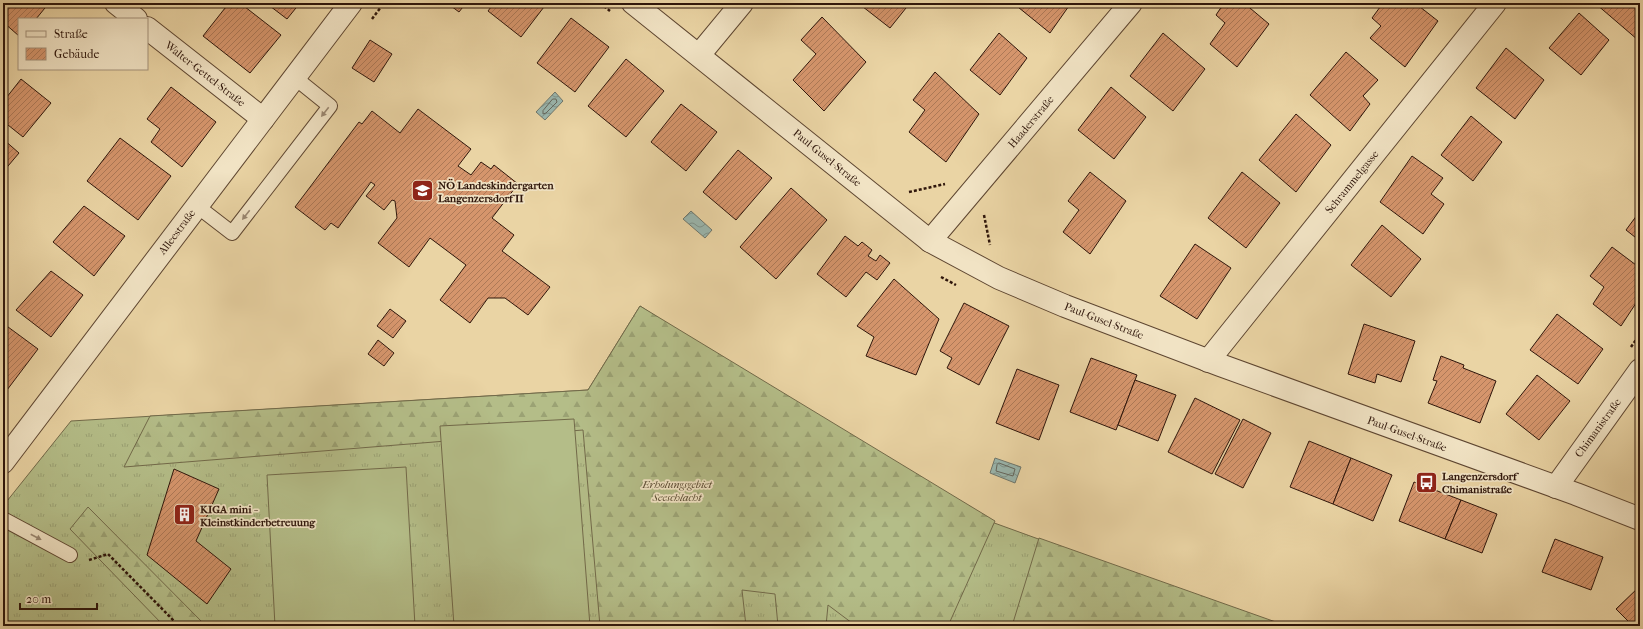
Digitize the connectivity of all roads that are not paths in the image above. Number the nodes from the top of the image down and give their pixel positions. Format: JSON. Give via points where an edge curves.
{"nodes":[{"id":1,"x":116,"y":3,"type":"edge"},
{"id":2,"x":352,"y":3,"type":"edge"},
{"id":3,"x":633,"y":3,"type":"edge"},
{"id":4,"x":742,"y":3,"type":"edge"},
{"id":5,"x":1131,"y":3,"type":"edge"},
{"id":6,"x":1495,"y":3,"type":"edge"},
{"id":7,"x":135,"y":18,"type":"edge"},
{"id":8,"x":148,"y":29,"type":"edge"},
{"id":9,"x":699,"y":55,"type":"junction"},
{"id":10,"x":294,"y":77,"type":"junction"},
{"id":11,"x":263,"y":119,"type":"junction"},
{"id":12,"x":197,"y":206,"type":"junction"},
{"id":13,"x":930,"y":241,"type":"junction"},
{"id":14,"x":1208,"y":361,"type":"junction"},
{"id":15,"x":1640,"y":370,"type":"edge"},
{"id":16,"x":3,"y":462,"type":"edge"},
{"id":17,"x":1556,"y":487,"type":"junction"},
{"id":18,"x":3,"y":519,"type":"edge"},
{"id":19,"x":1640,"y":519,"type":"edge"},
{"id":20,"x":70,"y":555,"type":"dead end"}],
"edges":[{"from":1,"to":7,"type":"street"},
{"from":2,"to":10,"type":"street","name":"Alleestraße"},
{"from":3,"to":9,"type":"street","name":"Paul-Gusel-Straße"},
{"from":4,"to":9,"type":"street"},
{"from":5,"to":13,"type":"street","name":"Haaderstraße"},
{"from":6,"to":14,"type":"street","name":"Schrammelgasse"},
{"from":8,"to":11,"type":"street","name":"Walter-Gettel-Straße"},
{"from":9,"to":13,"type":"street","name":"Paul-Gusel-Straße"},
{"from":10,"to":11,"type":"street","name":"Alleestraße"},
{"from":10,"to":12,"type":"lane","one_way":true,"via":[[330,106],[232,233]]},
{"from":11,"to":12,"type":"street","name":"Alleestraße"},
{"from":12,"to":16,"type":"street","name":"Alleestraße"},
{"from":13,"to":14,"type":"street","name":"Paul-Gusel-Straße","via":[[1005,280],[1065,306]]},
{"from":14,"to":17,"type":"street","name":"Paul-Gusel-Straße"},
{"from":15,"to":17,"type":"street","name":"Chimanistraße"},
{"from":17,"to":19,"type":"street","name":"Paul-Gusel-Straße"},
{"from":18,"to":20,"type":"lane","one_way":true}]}
